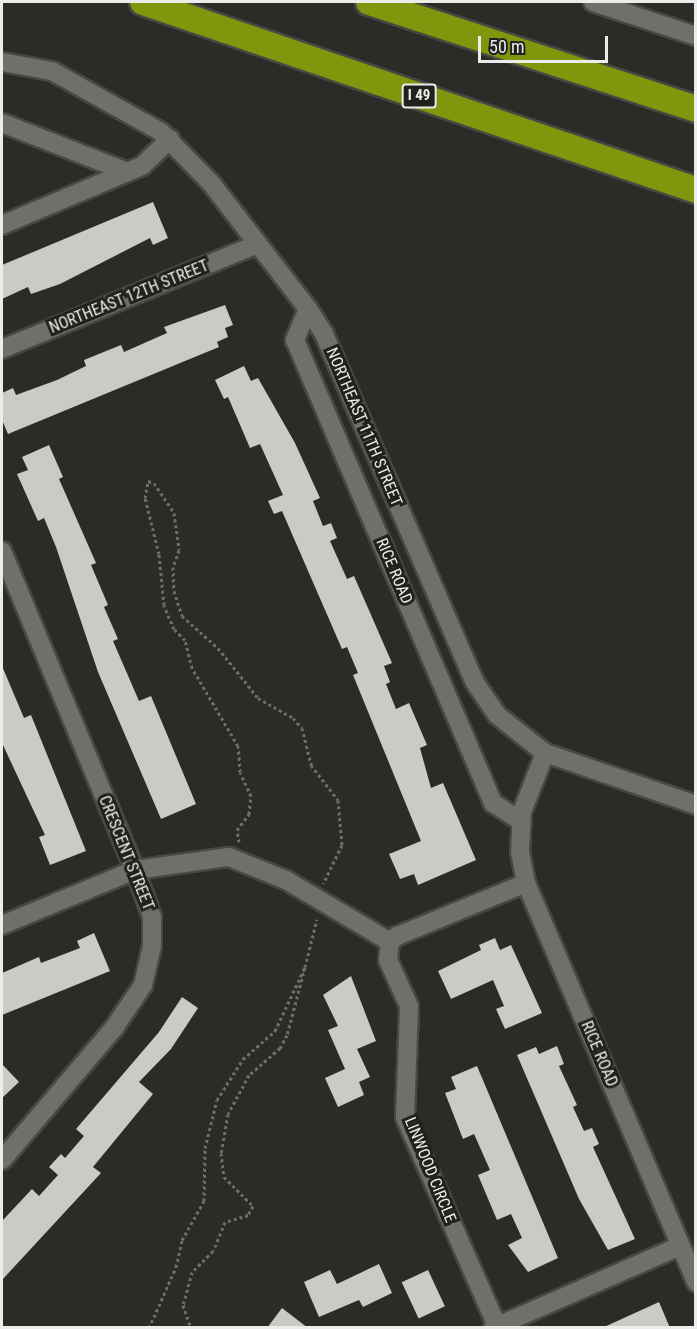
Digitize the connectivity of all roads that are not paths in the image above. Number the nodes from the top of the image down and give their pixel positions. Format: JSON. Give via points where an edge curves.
{"nodes":[{"id":1,"x":142,"y":2,"type":"edge"},
{"id":2,"x":369,"y":2,"type":"edge"},
{"id":3,"x":593,"y":2,"type":"edge"},
{"id":4,"x":696,"y":36,"type":"edge"},
{"id":5,"x":2,"y":62,"type":"edge"},
{"id":6,"x":696,"y":109,"type":"edge"},
{"id":7,"x":2,"y":123,"type":"edge"},
{"id":8,"x":170,"y":140,"type":"junction"},
{"id":9,"x":128,"y":172,"type":"junction"},
{"id":10,"x":696,"y":190,"type":"edge"},
{"id":11,"x":2,"y":225,"type":"edge"},
{"id":12,"x":256,"y":245,"type":"junction"},
{"id":13,"x":308,"y":309,"type":"junction"},
{"id":14,"x":2,"y":349,"type":"edge"},
{"id":15,"x":2,"y":551,"type":"edge"},
{"id":16,"x":545,"y":753,"type":"junction"},
{"id":17,"x":696,"y":805,"type":"edge"},
{"id":18,"x":521,"y":821,"type":"junction"},
{"id":19,"x":135,"y":870,"type":"junction"},
{"id":20,"x":526,"y":883,"type":"junction"},
{"id":21,"x":2,"y":925,"type":"edge"},
{"id":22,"x":390,"y":942,"type":"junction"},
{"id":23,"x":2,"y":1160,"type":"edge"},
{"id":24,"x":680,"y":1246,"type":"junction"},
{"id":25,"x":696,"y":1282,"type":"edge"},
{"id":26,"x":495,"y":1327,"type":"edge"}],
"edges":[{"from":1,"to":10,"type":"highway","number":"I 49"},
{"from":2,"to":6,"type":"highway"},
{"from":3,"to":4,"type":"street"},
{"from":5,"to":8,"type":"street","name":"NORTHEAST 11TH STREET","via":[[52,71],[104,96]]},
{"from":7,"to":9,"type":"street"},
{"from":8,"to":9,"type":"street","via":[[152,158]]},
{"from":8,"to":12,"type":"street","name":"NORTHEAST 11TH STREET","via":[[211,183]]},
{"from":9,"to":11,"type":"street"},
{"from":12,"to":13,"type":"street","name":"NORTHEAST 11TH STREET"},
{"from":12,"to":14,"type":"street","name":"NORTHEAST 12TH STREET"},
{"from":13,"to":16,"type":"street","name":"NORTHEAST 11TH STREET","via":[[324,334],[474,681],[497,715]]},
{"from":13,"to":18,"type":"street","name":"RICE ROAD","via":[[295,340],[493,803]]},
{"from":15,"to":19,"type":"street","name":"CRESCENT STREET"},
{"from":16,"to":17,"type":"street","name":"NORTHEAST 11TH STREET"},
{"from":16,"to":18,"type":"street","name":"RICE ROAD"},
{"from":18,"to":20,"type":"street","name":"RICE ROAD"},
{"from":19,"to":21,"type":"street"},
{"from":19,"to":22,"type":"street","via":[[229,857],[319,899]]},
{"from":19,"to":23,"type":"street","name":"CRESCENT STREET","via":[[152,917],[152,946],[143,985],[114,1028]]},
{"from":20,"to":22,"type":"street"},
{"from":20,"to":24,"type":"street","name":"RICE ROAD"},
{"from":22,"to":26,"type":"street","name":"LINWOOD CIRCLE","via":[[388,960],[409,1006],[405,1117]]},
{"from":24,"to":25,"type":"street","name":"RICE ROAD"},
{"from":24,"to":26,"type":"street"}]}
